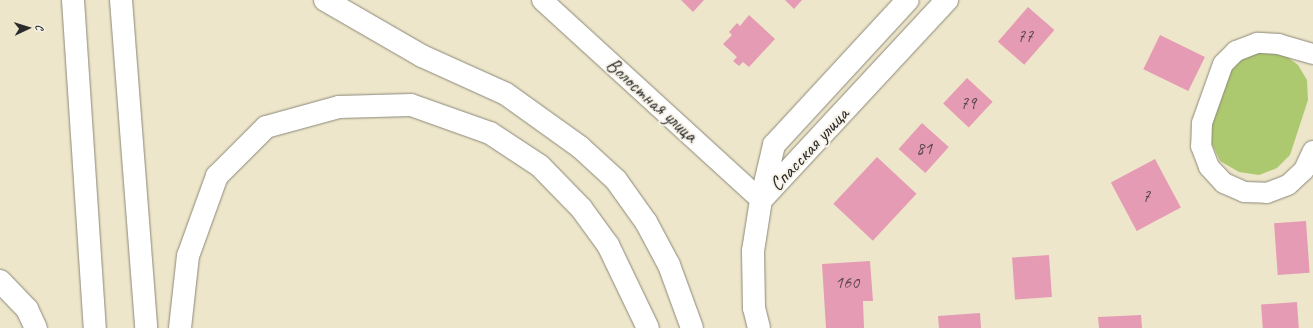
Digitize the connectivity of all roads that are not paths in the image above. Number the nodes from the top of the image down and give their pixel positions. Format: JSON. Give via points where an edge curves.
{"nodes":[{"id":1,"x":73,"y":0,"type":"edge"},
{"id":2,"x":121,"y":0,"type":"edge"},
{"id":3,"x":325,"y":0,"type":"edge"},
{"id":4,"x":542,"y":0,"type":"edge"},
{"id":5,"x":908,"y":0,"type":"edge"},
{"id":6,"x":947,"y":0,"type":"edge"},
{"id":7,"x":1313,"y":54,"type":"edge"},
{"id":8,"x":1313,"y":151,"type":"edge"},
{"id":9,"x":761,"y":200,"type":"junction"},
{"id":10,"x":0,"y":281,"type":"edge"},
{"id":11,"x":36,"y":328,"type":"edge"},
{"id":12,"x":95,"y":328,"type":"edge"},
{"id":13,"x":146,"y":328,"type":"edge"},
{"id":14,"x":180,"y":328,"type":"edge"},
{"id":15,"x":648,"y":328,"type":"edge"},
{"id":16,"x":692,"y":328,"type":"edge"},
{"id":17,"x":759,"y":328,"type":"edge"}],
"edges":[{"from":1,"to":12,"type":"street"},
{"from":2,"to":13,"type":"street"},
{"from":3,"to":16,"type":"street","via":[[422,56],[506,94],[580,147],[616,180],[646,222],[669,265]]},
{"from":4,"to":9,"type":"street","name":"Волостная улица"},
{"from":5,"to":9,"type":"street","name":"Спасская улица","via":[[774,145]]},
{"from":6,"to":9,"type":"street","name":"Спасская улица"},
{"from":7,"to":8,"type":"street","via":[[1279,44],[1257,43],[1236,51],[1223,64],[1202,123],[1201,146],[1209,167],[1224,183],[1244,192],[1267,193],[1288,186],[1304,170]]},
{"from":9,"to":17,"type":"street","via":[[753,251],[754,308]]},
{"from":10,"to":11,"type":"street","via":[[27,309]]},
{"from":14,"to":15,"type":"street","via":[[188,256],[217,176],[266,127],[339,107],[411,105],[490,133],[540,166],[581,208],[608,245]]}]}
